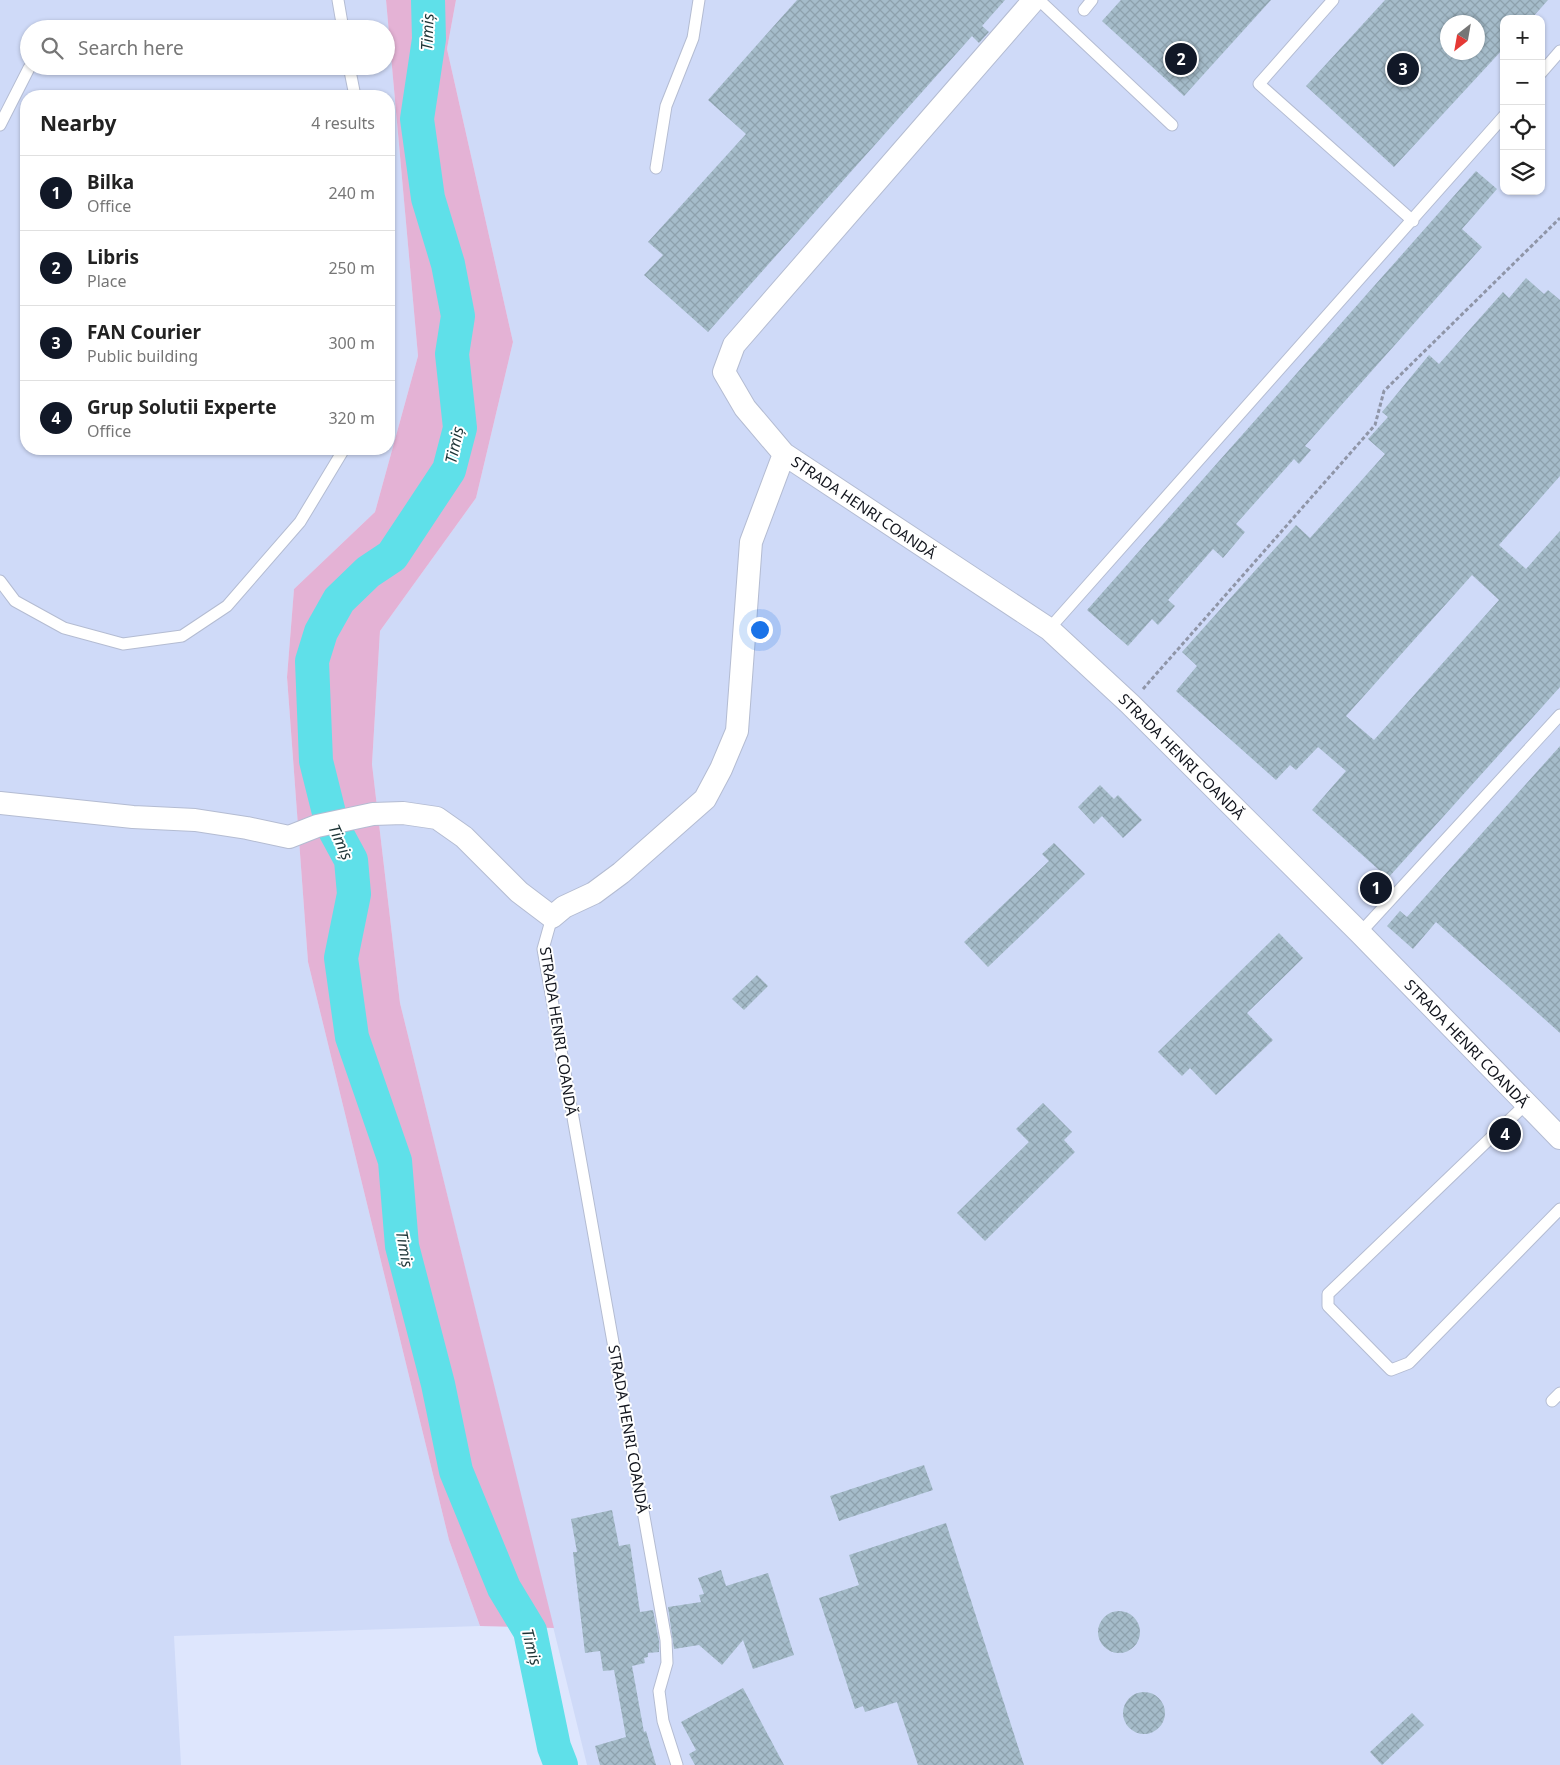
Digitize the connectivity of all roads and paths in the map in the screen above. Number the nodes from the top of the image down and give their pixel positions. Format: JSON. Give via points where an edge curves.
{"nodes":[{"id":1,"x":338,"y":0,"type":"edge"},
{"id":2,"x":699,"y":0,"type":"edge"},
{"id":3,"x":1034,"y":0,"type":"edge"},
{"id":4,"x":1039,"y":0,"type":"edge"},
{"id":5,"x":1092,"y":0,"type":"edge"},
{"id":6,"x":1333,"y":0,"type":"edge"},
{"id":7,"x":1084,"y":10,"type":"dead end"},
{"id":8,"x":341,"y":20,"type":"edge"},
{"id":9,"x":1560,"y":51,"type":"edge"},
{"id":10,"x":1545,"y":68,"type":"edge"},
{"id":11,"x":25,"y":75,"type":"edge"},
{"id":12,"x":351,"y":75,"type":"edge"},
{"id":13,"x":354,"y":90,"type":"edge"},
{"id":14,"x":1500,"y":121,"type":"edge"},
{"id":15,"x":0,"y":124,"type":"edge"},
{"id":16,"x":1172,"y":124,"type":"dead end"},
{"id":17,"x":656,"y":168,"type":"dead end"},
{"id":18,"x":1560,"y":218,"type":"edge"},
{"id":19,"x":1413,"y":221,"type":"junction"},
{"id":20,"x":784,"y":454,"type":"junction"},
{"id":21,"x":340,"y":455,"type":"edge"},
{"id":22,"x":0,"y":581,"type":"edge"},
{"id":23,"x":1049,"y":630,"type":"junction"},
{"id":24,"x":1130,"y":704,"type":"junction"},
{"id":25,"x":1560,"y":715,"type":"edge"},
{"id":26,"x":0,"y":803,"type":"edge"},
{"id":27,"x":552,"y":917,"type":"junction"},
{"id":28,"x":1360,"y":933,"type":"junction"},
{"id":29,"x":1526,"y":1104,"type":"junction"},
{"id":30,"x":1560,"y":1138,"type":"edge"},
{"id":31,"x":1560,"y":1209,"type":"edge"},
{"id":32,"x":677,"y":1765,"type":"edge"}],
"edges":[{"from":1,"to":8,"type":"lane"},
{"from":2,"to":17,"type":"lane","via":[[693,38],[666,106]]},
{"from":3,"to":20,"type":"street","via":[[734,345],[724,372],[745,408]]},
{"from":4,"to":16,"type":"lane"},
{"from":5,"to":7,"type":"lane"},
{"from":6,"to":19,"type":"lane","via":[[1259,84]]},
{"from":9,"to":10,"type":"lane"},
{"from":11,"to":15,"type":"lane"},
{"from":12,"to":13,"type":"lane"},
{"from":14,"to":19,"type":"lane"},
{"from":18,"to":24,"type":"path","via":[[1384,391],[1375,425]]},
{"from":19,"to":23,"type":"lane"},
{"from":20,"to":23,"type":"street","name":"STRADA HENRI COANDĂ"},
{"from":20,"to":27,"type":"street","name":"STRADA HENRI COANDĂ","via":[[751,542],[737,731],[721,769],[705,799],[621,873]]},
{"from":21,"to":22,"type":"lane","via":[[300,522],[246,585],[227,606],[182,636],[122,644],[64,628],[14,601]]},
{"from":23,"to":24,"type":"street","name":"STRADA HENRI COANDĂ"},
{"from":24,"to":28,"type":"street","name":"STRADA HENRI COANDĂ"},
{"from":25,"to":28,"type":"lane"},
{"from":26,"to":27,"type":"street","via":[[195,820],[289,837],[317,826],[373,814],[403,813],[437,818],[464,837],[519,892]]},
{"from":27,"to":32,"type":"lane","name":"STRADA HENRI COANDĂ","via":[[543,949],[666,1640],[667,1664],[659,1691],[663,1721]]},
{"from":28,"to":29,"type":"street","name":"STRADA HENRI COANDĂ"},
{"from":29,"to":30,"type":"street","name":"STRADA HENRI COANDĂ"},
{"from":29,"to":31,"type":"lane","via":[[1328,1294],[1328,1306],[1391,1370],[1409,1362]]}]}
